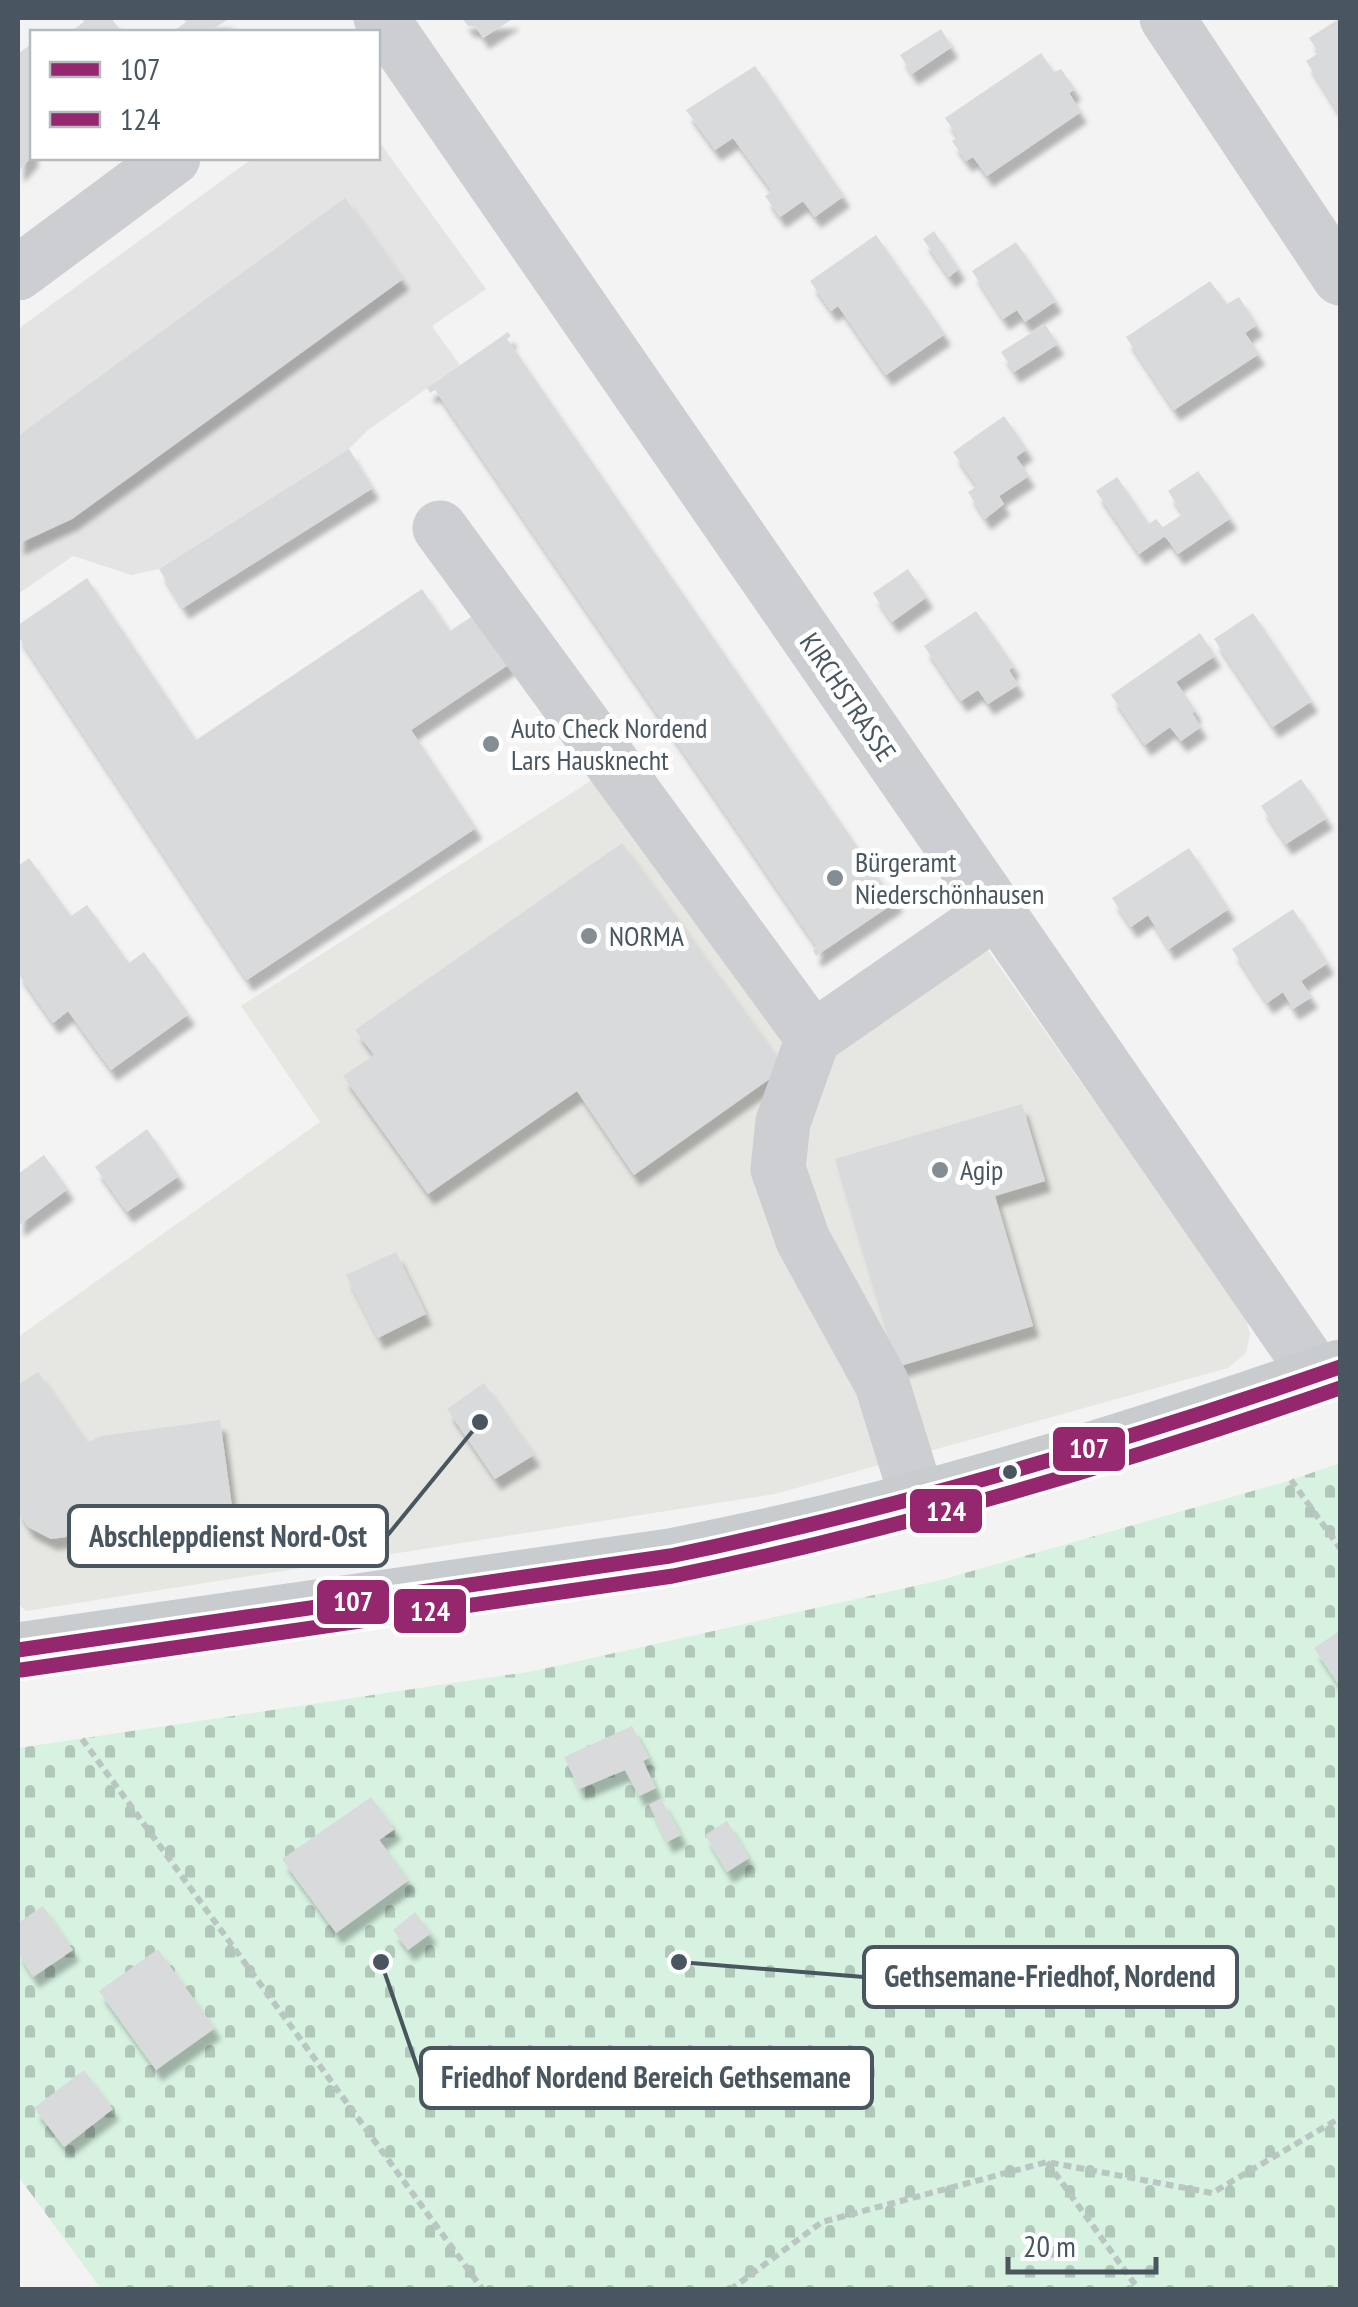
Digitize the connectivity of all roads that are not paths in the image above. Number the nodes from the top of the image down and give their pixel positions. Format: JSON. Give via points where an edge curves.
{"nodes":[{"id":1,"x":381,"y":18,"type":"edge"},
{"id":2,"x":1167,"y":18,"type":"edge"},
{"id":3,"x":170,"y":160,"type":"edge"},
{"id":4,"x":18,"y":272,"type":"edge"},
{"id":5,"x":1340,"y":278,"type":"edge"},
{"id":6,"x":440,"y":528,"type":"dead end"},
{"id":7,"x":995,"y":912,"type":"junction"},
{"id":8,"x":813,"y":1038,"type":"junction"},
{"id":9,"x":1329,"y":1371,"type":"edge"},
{"id":10,"x":918,"y":1500,"type":"junction"},
{"id":11,"x":18,"y":1650,"type":"edge"}],
"edges":[{"from":1,"to":7,"type":"street","name":"KIRCHSTRASSE"},
{"from":2,"to":5,"type":"street"},
{"from":3,"to":4,"type":"street"},
{"from":6,"to":8,"type":"street"},
{"from":7,"to":8,"type":"street"},
{"from":7,"to":9,"type":"street","name":"KIRCHSTRASSE"},
{"from":8,"to":10,"type":"street","via":[[784,1122],[778,1169],[803,1240],[882,1384]]},
{"from":9,"to":10,"type":"main road"},
{"from":10,"to":11,"type":"main road","via":[[670,1556]]}]}
